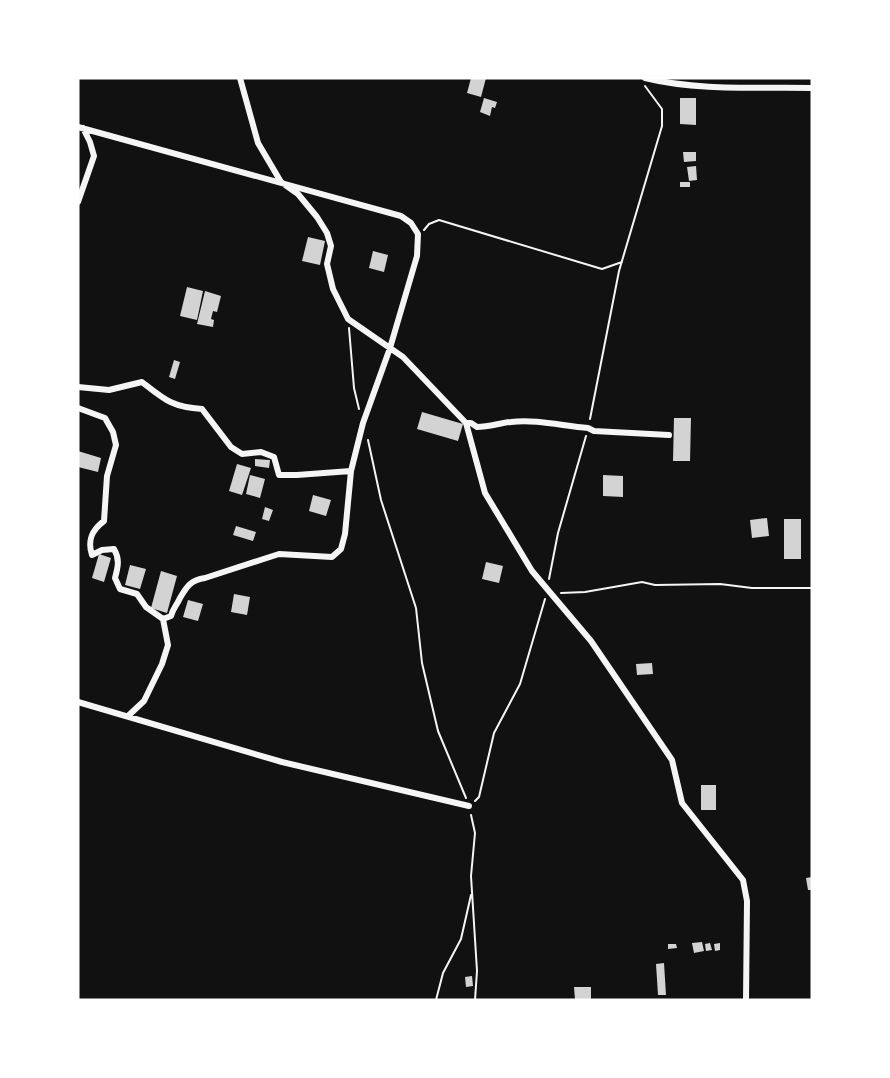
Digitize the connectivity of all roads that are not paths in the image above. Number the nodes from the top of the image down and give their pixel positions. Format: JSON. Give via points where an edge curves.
{"nodes":[{"id":1,"x":240,"y":78,"type":"edge"},
{"id":2,"x":644,"y":81,"type":"edge"},
{"id":3,"x":812,"y":88,"type":"edge"},
{"id":4,"x":80,"y":127,"type":"edge"},
{"id":5,"x":281,"y":182,"type":"junction"},
{"id":6,"x":78,"y":202,"type":"edge"},
{"id":7,"x":390,"y":348,"type":"junction"},
{"id":8,"x":78,"y":387,"type":"edge"},
{"id":9,"x":78,"y":408,"type":"edge"},
{"id":10,"x":466,"y":423,"type":"junction"},
{"id":11,"x":669,"y":435,"type":"dead end"},
{"id":12,"x":351,"y":471,"type":"junction"},
{"id":13,"x":163,"y":619,"type":"junction"},
{"id":14,"x":78,"y":702,"type":"edge"},
{"id":15,"x":128,"y":717,"type":"junction"},
{"id":16,"x":469,"y":806,"type":"road end"},
{"id":17,"x":746,"y":1000,"type":"edge"}],
"edges":[{"from":1,"to":5,"type":"street","via":[[258,143]]},
{"from":2,"to":3,"type":"street"},
{"from":4,"to":5,"type":"street"},
{"from":4,"to":6,"type":"street","via":[[94,156]]},
{"from":5,"to":7,"type":"street","via":[[298,194],[327,233],[332,246],[327,264],[333,289],[348,319]]},
{"from":5,"to":7,"type":"street","via":[[400,216],[411,223],[418,234],[417,256]]},
{"from":7,"to":10,"type":"street"},
{"from":7,"to":12,"type":"street","via":[[363,423]]},
{"from":8,"to":12,"type":"street","via":[[109,390],[142,382],[181,408],[202,409],[231,447],[242,454],[261,452],[274,457],[279,475]]},
{"from":9,"to":13,"type":"street","via":[[105,418],[116,445],[107,476],[104,521],[94,528],[89,544],[92,555],[114,549],[119,556],[115,578],[120,589],[137,594],[146,607]]},
{"from":10,"to":11,"type":"street","via":[[477,428],[511,422]]},
{"from":10,"to":17,"type":"street","via":[[485,494],[532,571],[591,641],[672,760],[682,803],[743,880],[747,901]]},
{"from":12,"to":13,"type":"street","via":[[345,534],[341,549],[332,557],[279,554],[196,580],[188,585],[171,616]]},
{"from":13,"to":15,"type":"street","via":[[168,645],[162,664],[144,701]]},
{"from":14,"to":15,"type":"street"},
{"from":15,"to":16,"type":"street","via":[[282,762]]}]}
